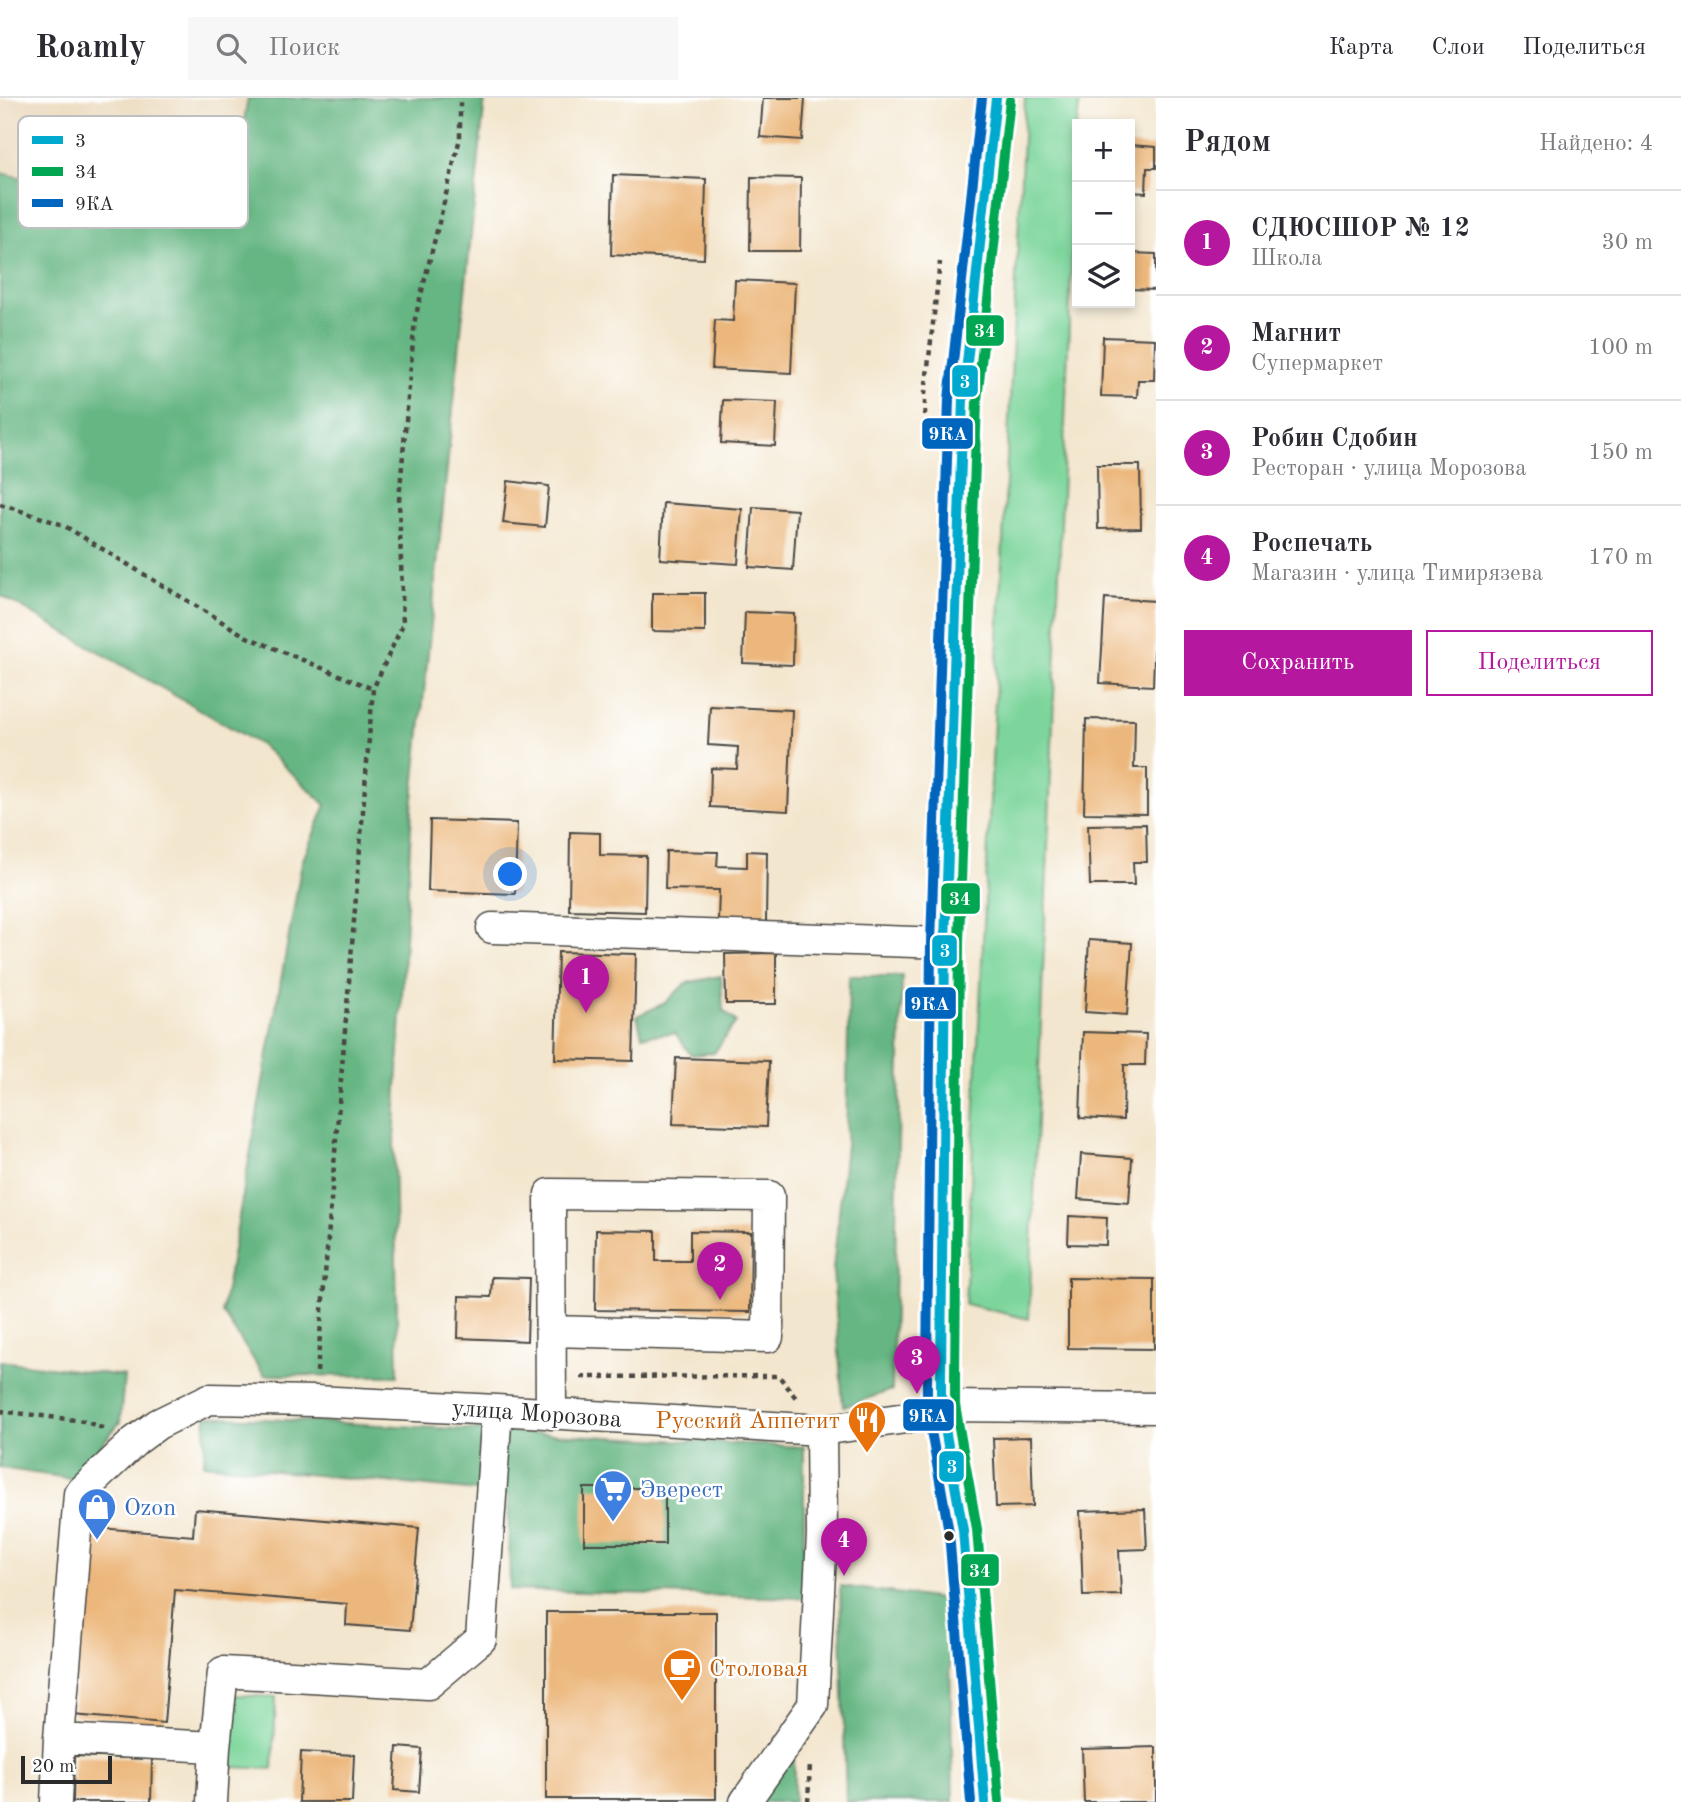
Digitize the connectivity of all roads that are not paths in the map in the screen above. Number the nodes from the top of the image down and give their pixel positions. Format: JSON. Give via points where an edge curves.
{"nodes":[{"id":1,"x":996,"y":98,"type":"edge"},
{"id":2,"x":492,"y":928,"type":"dead end"},
{"id":3,"x":945,"y":943,"type":"junction"},
{"id":4,"x":552,"y":1331,"type":"junction"},
{"id":5,"x":941,"y":1406,"type":"junction"},
{"id":6,"x":1156,"y":1408,"type":"edge"},
{"id":7,"x":497,"y":1410,"type":"junction"},
{"id":8,"x":551,"y":1414,"type":"junction"},
{"id":9,"x":821,"y":1430,"type":"junction"},
{"id":10,"x":59,"y":1738,"type":"junction"},
{"id":11,"x":215,"y":1747,"type":"junction"},
{"id":12,"x":56,"y":1802,"type":"edge"},
{"id":13,"x":212,"y":1802,"type":"edge"},
{"id":14,"x":745,"y":1802,"type":"edge"},
{"id":15,"x":985,"y":1802,"type":"edge"}],
"edges":[{"from":1,"to":3,"type":"main road","via":[[963,399]]},
{"from":2,"to":3,"type":"street"},
{"from":3,"to":5,"type":"main road"},
{"from":4,"to":4,"type":"street","via":[[550,1194],[769,1196],[768,1337]]},
{"from":4,"to":8,"type":"street"},
{"from":5,"to":6,"type":"street","name":"улица Морозова"},
{"from":5,"to":9,"type":"street","name":"улица Морозова","via":[[906,1418]]},
{"from":5,"to":15,"type":"main road","via":[[964,1530]]},
{"from":7,"to":8,"type":"street","name":"улица Морозова"},
{"from":7,"to":10,"type":"street","name":"улица Морозова","via":[[209,1399],[135,1441],[79,1494]]},
{"from":7,"to":11,"type":"street","via":[[481,1639],[428,1684],[223,1672]]},
{"from":8,"to":9,"type":"street","name":"улица Морозова"},
{"from":9,"to":14,"type":"street","via":[[822,1535],[813,1705]]},
{"from":10,"to":11,"type":"street"},
{"from":10,"to":12,"type":"street"},
{"from":11,"to":13,"type":"street"}]}
